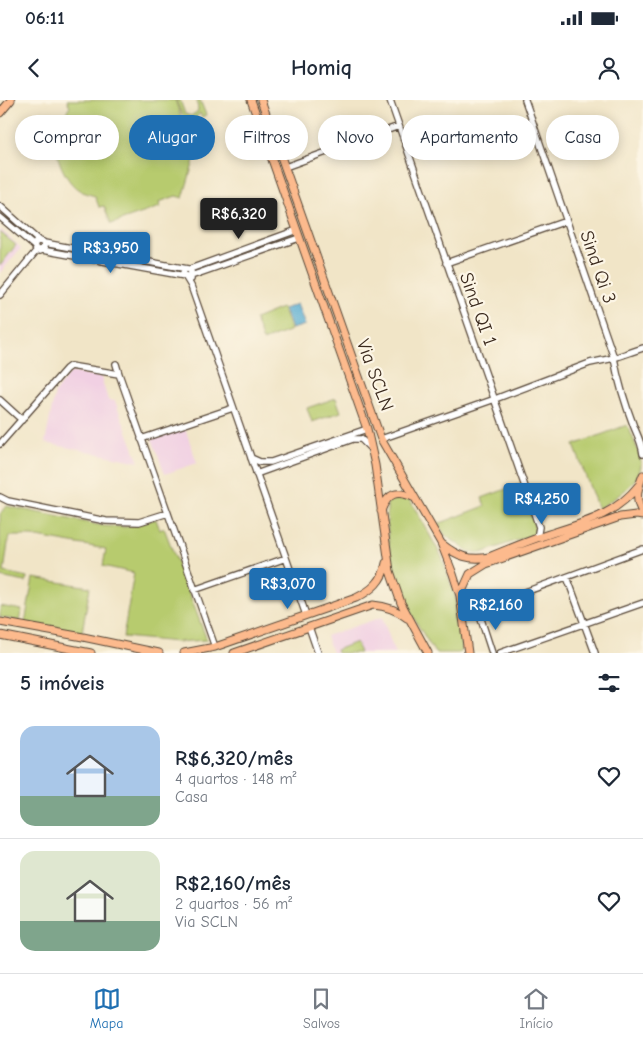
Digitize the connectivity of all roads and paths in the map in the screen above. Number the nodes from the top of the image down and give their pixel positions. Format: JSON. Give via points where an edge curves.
{"nodes":[{"id":1,"x":11,"y":100,"type":"edge"},
{"id":2,"x":251,"y":100,"type":"edge"},
{"id":3,"x":261,"y":100,"type":"edge"},
{"id":4,"x":390,"y":100,"type":"edge"},
{"id":5,"x":525,"y":100,"type":"edge"},
{"id":6,"x":0,"y":113,"type":"edge"},
{"id":7,"x":399,"y":126,"type":"junction"},
{"id":8,"x":285,"y":167,"type":"junction"},
{"id":9,"x":0,"y":206,"type":"edge"},
{"id":10,"x":0,"y":217,"type":"edge"},
{"id":11,"x":566,"y":221,"type":"junction"},
{"id":12,"x":297,"y":230,"type":"junction"},
{"id":13,"x":299,"y":238,"type":"junction"},
{"id":14,"x":41,"y":242,"type":"junction"},
{"id":15,"x":312,"y":246,"type":"junction"},
{"id":16,"x":38,"y":249,"type":"junction"},
{"id":17,"x":242,"y":250,"type":"junction"},
{"id":18,"x":304,"y":250,"type":"junction"},
{"id":19,"x":244,"y":258,"type":"junction"},
{"id":20,"x":317,"y":258,"type":"junction"},
{"id":21,"x":308,"y":260,"type":"junction"},
{"id":22,"x":446,"y":263,"type":"junction"},
{"id":23,"x":188,"y":273,"type":"junction"},
{"id":24,"x":0,"y":295,"type":"edge"},
{"id":25,"x":643,"y":348,"type":"edge"},
{"id":26,"x":614,"y":358,"type":"junction"},
{"id":27,"x":116,"y":364,"type":"dead end"},
{"id":28,"x":119,"y":374,"type":"junction"},
{"id":29,"x":495,"y":399,"type":"junction"},
{"id":30,"x":0,"y":400,"type":"edge"},
{"id":31,"x":233,"y":408,"type":"junction"},
{"id":32,"x":22,"y":420,"type":"junction"},
{"id":33,"x":367,"y":429,"type":"junction"},
{"id":34,"x":380,"y":438,"type":"junction"},
{"id":35,"x":141,"y":439,"type":"junction"},
{"id":36,"x":0,"y":444,"type":"edge"},
{"id":37,"x":642,"y":446,"type":"edge"},
{"id":38,"x":371,"y":449,"type":"junction"},
{"id":39,"x":643,"y":454,"type":"edge"},
{"id":40,"x":251,"y":458,"type":"junction"},
{"id":41,"x":256,"y":474,"type":"junction"},
{"id":42,"x":643,"y":475,"type":"edge"},
{"id":43,"x":639,"y":485,"type":"junction"},
{"id":44,"x":0,"y":497,"type":"edge"},
{"id":45,"x":415,"y":498,"type":"junction"},
{"id":46,"x":381,"y":512,"type":"junction"},
{"id":47,"x":168,"y":513,"type":"junction"},
{"id":48,"x":643,"y":515,"type":"edge"},
{"id":49,"x":539,"y":527,"type":"junction"},
{"id":50,"x":548,"y":535,"type":"junction"},
{"id":51,"x":537,"y":538,"type":"junction"},
{"id":52,"x":441,"y":543,"type":"junction"},
{"id":53,"x":643,"y":549,"type":"edge"},
{"id":54,"x":286,"y":558,"type":"junction"},
{"id":55,"x":387,"y":558,"type":"junction"},
{"id":56,"x":567,"y":577,"type":"junction"},
{"id":57,"x":194,"y":590,"type":"junction"},
{"id":58,"x":460,"y":596,"type":"junction"},
{"id":59,"x":643,"y":603,"type":"edge"},
{"id":60,"x":331,"y":606,"type":"junction"},
{"id":61,"x":306,"y":614,"type":"junction"},
{"id":62,"x":336,"y":617,"type":"junction"},
{"id":63,"x":410,"y":621,"type":"junction"},
{"id":64,"x":0,"y":622,"type":"edge"},
{"id":65,"x":285,"y":622,"type":"junction"},
{"id":66,"x":585,"y":623,"type":"junction"},
{"id":67,"x":309,"y":627,"type":"junction"},
{"id":68,"x":287,"y":634,"type":"junction"},
{"id":69,"x":0,"y":635,"type":"edge"},
{"id":70,"x":215,"y":647,"type":"junction"},
{"id":71,"x":125,"y":650,"type":"edge"},
{"id":72,"x":136,"y":651,"type":"edge"},
{"id":73,"x":467,"y":652,"type":"edge"},
{"id":74,"x":91,"y":653,"type":"edge"},
{"id":75,"x":159,"y":653,"type":"edge"},
{"id":76,"x":184,"y":653,"type":"edge"},
{"id":77,"x":234,"y":653,"type":"edge"},
{"id":78,"x":318,"y":653,"type":"edge"},
{"id":79,"x":428,"y":653,"type":"edge"},
{"id":80,"x":492,"y":653,"type":"edge"},
{"id":81,"x":500,"y":653,"type":"edge"},
{"id":82,"x":595,"y":653,"type":"edge"}],
"edges":[{"from":1,"to":6,"type":"main road"},
{"from":2,"to":12,"type":"main road","name":"Via SCLN"},
{"from":3,"to":8,"type":"main road","name":"Via SCLN"},
{"from":4,"to":7,"type":"street","name":"Sind QI 1"},
{"from":5,"to":11,"type":"street","name":"Sind Qi 3"},
{"from":7,"to":8,"type":"street"},
{"from":7,"to":22,"type":"street","name":"Sind QI 1"},
{"from":8,"to":15,"type":"main road","name":"Via SCLN"},
{"from":9,"to":14,"type":"street"},
{"from":10,"to":16,"type":"street"},
{"from":11,"to":22,"type":"street"},
{"from":11,"to":26,"type":"street","name":"Sind Qi 3"},
{"from":12,"to":13,"type":"main road","name":"Via SCLN"},
{"from":12,"to":17,"type":"street"},
{"from":13,"to":18,"type":"main road","name":"Via SCLN"},
{"from":13,"to":19,"type":"street"},
{"from":14,"to":16,"type":"street","via":[[36,242]]},
{"from":14,"to":23,"type":"street"},
{"from":15,"to":18,"type":"main road"},
{"from":15,"to":20,"type":"main road","name":"Via SCLN"},
{"from":16,"to":23,"type":"street"},
{"from":16,"to":24,"type":"street"},
{"from":17,"to":19,"type":"street"},
{"from":17,"to":23,"type":"street"},
{"from":18,"to":21,"type":"main road","name":"Via SCLN"},
{"from":19,"to":23,"type":"street"},
{"from":20,"to":21,"type":"main road"},
{"from":20,"to":34,"type":"main road","name":"Via SCLN"},
{"from":21,"to":33,"type":"main road","name":"Via SCLN"},
{"from":22,"to":29,"type":"street","name":"Sind QI 1"},
{"from":23,"to":31,"type":"street"},
{"from":25,"to":26,"type":"street"},
{"from":26,"to":29,"type":"street","via":[[590,363]]},
{"from":26,"to":37,"type":"street","name":"Sind Qi 3"},
{"from":27,"to":28,"type":"street"},
{"from":28,"to":32,"type":"street","via":[[70,366]]},
{"from":28,"to":35,"type":"street"},
{"from":29,"to":34,"type":"street"},
{"from":29,"to":49,"type":"street","name":"Sind QI 1"},
{"from":30,"to":32,"type":"street"},
{"from":31,"to":35,"type":"street"},
{"from":31,"to":40,"type":"street"},
{"from":32,"to":36,"type":"street"},
{"from":33,"to":38,"type":"main road","name":"Via SCLN"},
{"from":33,"to":40,"type":"street","via":[[272,462]]},
{"from":34,"to":45,"type":"main road","name":"Via SCLN"},
{"from":35,"to":47,"type":"street"},
{"from":37,"to":39,"type":"street","name":"Sind Qi 3"},
{"from":38,"to":41,"type":"street","via":[[360,440],[353,439]]},
{"from":38,"to":46,"type":"main road","name":"Via SCLN"},
{"from":40,"to":41,"type":"street"},
{"from":41,"to":54,"type":"street"},
{"from":42,"to":43,"type":"main road"},
{"from":43,"to":48,"type":"main road","via":[[637,498]]},
{"from":43,"to":50,"type":"main road","via":[[618,507],[600,517]]},
{"from":44,"to":47,"type":"street","via":[[106,521],[139,522]]},
{"from":45,"to":46,"type":"main road","via":[[404,493],[393,494]]},
{"from":45,"to":52,"type":"main road","name":"Via SCLN"},
{"from":46,"to":55,"type":"main road","name":"Via SCLN"},
{"from":47,"to":57,"type":"street"},
{"from":48,"to":58,"type":"main road","via":[[620,517],[486,564],[470,574]]},
{"from":49,"to":50,"type":"street"},
{"from":49,"to":51,"type":"street"},
{"from":50,"to":51,"type":"main road"},
{"from":51,"to":52,"type":"main road","via":[[476,559],[460,556]]},
{"from":52,"to":58,"type":"main road","name":"Via SCLN"},
{"from":53,"to":56,"type":"street"},
{"from":54,"to":57,"type":"street"},
{"from":54,"to":61,"type":"street"},
{"from":55,"to":60,"type":"main road","via":[[383,575],[374,587],[356,598]]},
{"from":55,"to":63,"type":"main road","name":"Via SCLN","via":[[394,587]]},
{"from":56,"to":66,"type":"street"},
{"from":56,"to":80,"type":"street","via":[[482,609],[480,616]]},
{"from":57,"to":70,"type":"street"},
{"from":58,"to":73,"type":"main road","name":"Via SCLN"},
{"from":59,"to":66,"type":"street"},
{"from":60,"to":61,"type":"main road"},
{"from":60,"to":62,"type":"main road","via":[[336,608]]},
{"from":61,"to":65,"type":"main road"},
{"from":62,"to":63,"type":"main road","via":[[382,606],[399,612]]},
{"from":62,"to":67,"type":"main road"},
{"from":63,"to":79,"type":"main road","name":"Via SCLN"},
{"from":64,"to":71,"type":"main road","via":[[83,637]]},
{"from":65,"to":68,"type":"main road","via":[[278,629]]},
{"from":65,"to":70,"type":"main road"},
{"from":66,"to":81,"type":"street"},
{"from":66,"to":82,"type":"street"},
{"from":67,"to":68,"type":"main road"},
{"from":67,"to":78,"type":"street"},
{"from":68,"to":77,"type":"main road"},
{"from":69,"to":74,"type":"main road"},
{"from":70,"to":76,"type":"main road"},
{"from":71,"to":72,"type":"main road"},
{"from":72,"to":75,"type":"main road"}]}
